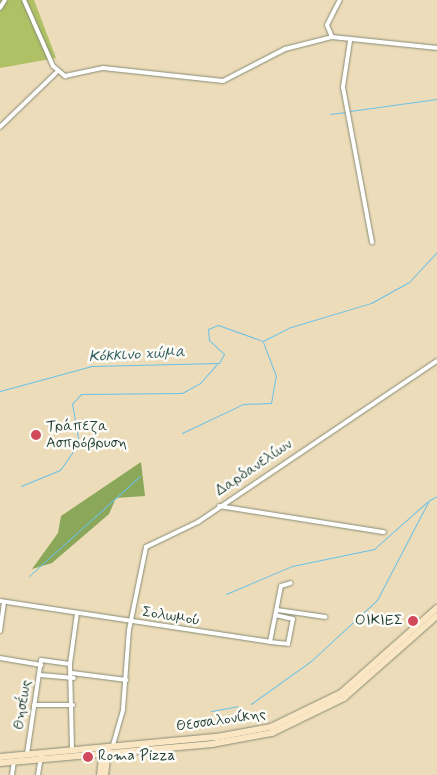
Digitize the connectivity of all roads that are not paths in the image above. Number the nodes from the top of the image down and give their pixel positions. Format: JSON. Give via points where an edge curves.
{"nodes":[{"id":1,"x":5,"y":0,"type":"edge"},
{"id":2,"x":24,"y":0,"type":"edge"},
{"id":3,"x":340,"y":0,"type":"edge"},
{"id":4,"x":0,"y":8,"type":"edge"},
{"id":5,"x":332,"y":37,"type":"junction"},
{"id":6,"x":350,"y":41,"type":"junction"},
{"id":7,"x":437,"y":48,"type":"edge"},
{"id":8,"x":56,"y":73,"type":"junction"},
{"id":9,"x":0,"y":127,"type":"edge"},
{"id":10,"x":372,"y":242,"type":"dead end"},
{"id":11,"x":437,"y":361,"type":"edge"},
{"id":12,"x":219,"y":506,"type":"junction"},
{"id":13,"x":384,"y":532,"type":"dead end"},
{"id":14,"x":291,"y":583,"type":"dead end"},
{"id":15,"x":2,"y":602,"type":"edge"},
{"id":16,"x":437,"y":608,"type":"edge"},
{"id":17,"x":277,"y":610,"type":"junction"},
{"id":18,"x":77,"y":613,"type":"junction"},
{"id":19,"x":275,"y":615,"type":"junction"},
{"id":20,"x":437,"y":616,"type":"edge"},
{"id":21,"x":326,"y":617,"type":"dead end"},
{"id":22,"x":131,"y":622,"type":"junction"},
{"id":23,"x":0,"y":631,"type":"edge"},
{"id":24,"x":270,"y":642,"type":"junction"},
{"id":25,"x":0,"y":658,"type":"edge"},
{"id":26,"x":70,"y":664,"type":"junction"},
{"id":27,"x":41,"y":665,"type":"junction"},
{"id":28,"x":72,"y":673,"type":"junction"},
{"id":29,"x":40,"y":674,"type":"junction"},
{"id":30,"x":74,"y":678,"type":"junction"},
{"id":31,"x":127,"y":680,"type":"junction"},
{"id":32,"x":34,"y":705,"type":"junction"},
{"id":33,"x":73,"y":705,"type":"junction"},
{"id":34,"x":72,"y":748,"type":"junction"},
{"id":35,"x":108,"y":749,"type":"junction"},
{"id":36,"x":27,"y":754,"type":"junction"},
{"id":37,"x":0,"y":757,"type":"edge"},
{"id":38,"x":41,"y":757,"type":"junction"},
{"id":39,"x":14,"y":761,"type":"junction"},
{"id":40,"x":0,"y":763,"type":"edge"},
{"id":41,"x":12,"y":775,"type":"edge"},
{"id":42,"x":38,"y":775,"type":"edge"},
{"id":43,"x":100,"y":775,"type":"edge"},
{"id":44,"x":105,"y":775,"type":"edge"}],
"edges":[{"from":1,"to":4,"type":"street"},
{"from":2,"to":8,"type":"street"},
{"from":3,"to":5,"type":"street","via":[[328,25]]},
{"from":5,"to":6,"type":"street"},
{"from":5,"to":8,"type":"street","via":[[270,55],[223,81],[103,68],[72,76]]},
{"from":6,"to":7,"type":"street"},
{"from":6,"to":10,"type":"street","via":[[343,87]]},
{"from":8,"to":9,"type":"street"},
{"from":11,"to":12,"type":"street","name":"Δαρδανελίων"},
{"from":12,"to":13,"type":"street"},
{"from":12,"to":22,"type":"street","name":"Δαρδανελίων","via":[[198,522],[146,547]]},
{"from":14,"to":17,"type":"street","via":[[281,586]]},
{"from":15,"to":18,"type":"street","name":"Σολωμού"},
{"from":15,"to":23,"type":"street"},
{"from":16,"to":35,"type":"main road","name":"Θεσσαλονίκης","via":[[353,684],[292,719],[229,735]]},
{"from":17,"to":19,"type":"street"},
{"from":17,"to":21,"type":"street"},
{"from":18,"to":22,"type":"street","name":"Σολωμού"},
{"from":18,"to":26,"type":"street"},
{"from":19,"to":24,"type":"street"},
{"from":19,"to":24,"type":"street","via":[[293,619],[288,644]]},
{"from":20,"to":35,"type":"main road","name":"Θεσσαλονίκης","via":[[358,688],[291,727],[230,742]]},
{"from":22,"to":24,"type":"street","name":"Σολωμού"},
{"from":22,"to":31,"type":"street","name":"Δαρδανελίων"},
{"from":25,"to":27,"type":"street"},
{"from":26,"to":27,"type":"street","name":"Θησέως","via":[[42,659]]},
{"from":26,"to":28,"type":"street"},
{"from":27,"to":29,"type":"street","name":"Θησέως"},
{"from":28,"to":30,"type":"street"},
{"from":28,"to":31,"type":"street"},
{"from":29,"to":30,"type":"street"},
{"from":29,"to":32,"type":"street","name":"Θησέως"},
{"from":30,"to":33,"type":"street"},
{"from":31,"to":35,"type":"street","name":"Δαρδανελίων"},
{"from":32,"to":33,"type":"street"},
{"from":32,"to":36,"type":"street","name":"Θησέως"},
{"from":33,"to":34,"type":"street"},
{"from":34,"to":35,"type":"main road","name":"Θεσσαλονίκης"},
{"from":34,"to":36,"type":"main road","name":"Θεσσαλονίκης"},
{"from":35,"to":38,"type":"main road","name":"Θεσσαλονίκης"},
{"from":35,"to":43,"type":"main road"},
{"from":35,"to":44,"type":"main road"},
{"from":36,"to":37,"type":"main road","name":"Θεσσαλονίκης"},
{"from":38,"to":39,"type":"main road","name":"Θεσσαλονίκης"},
{"from":38,"to":42,"type":"street"},
{"from":39,"to":40,"type":"main road","name":"Θεσσαλονίκης"},
{"from":39,"to":41,"type":"street"}]}
